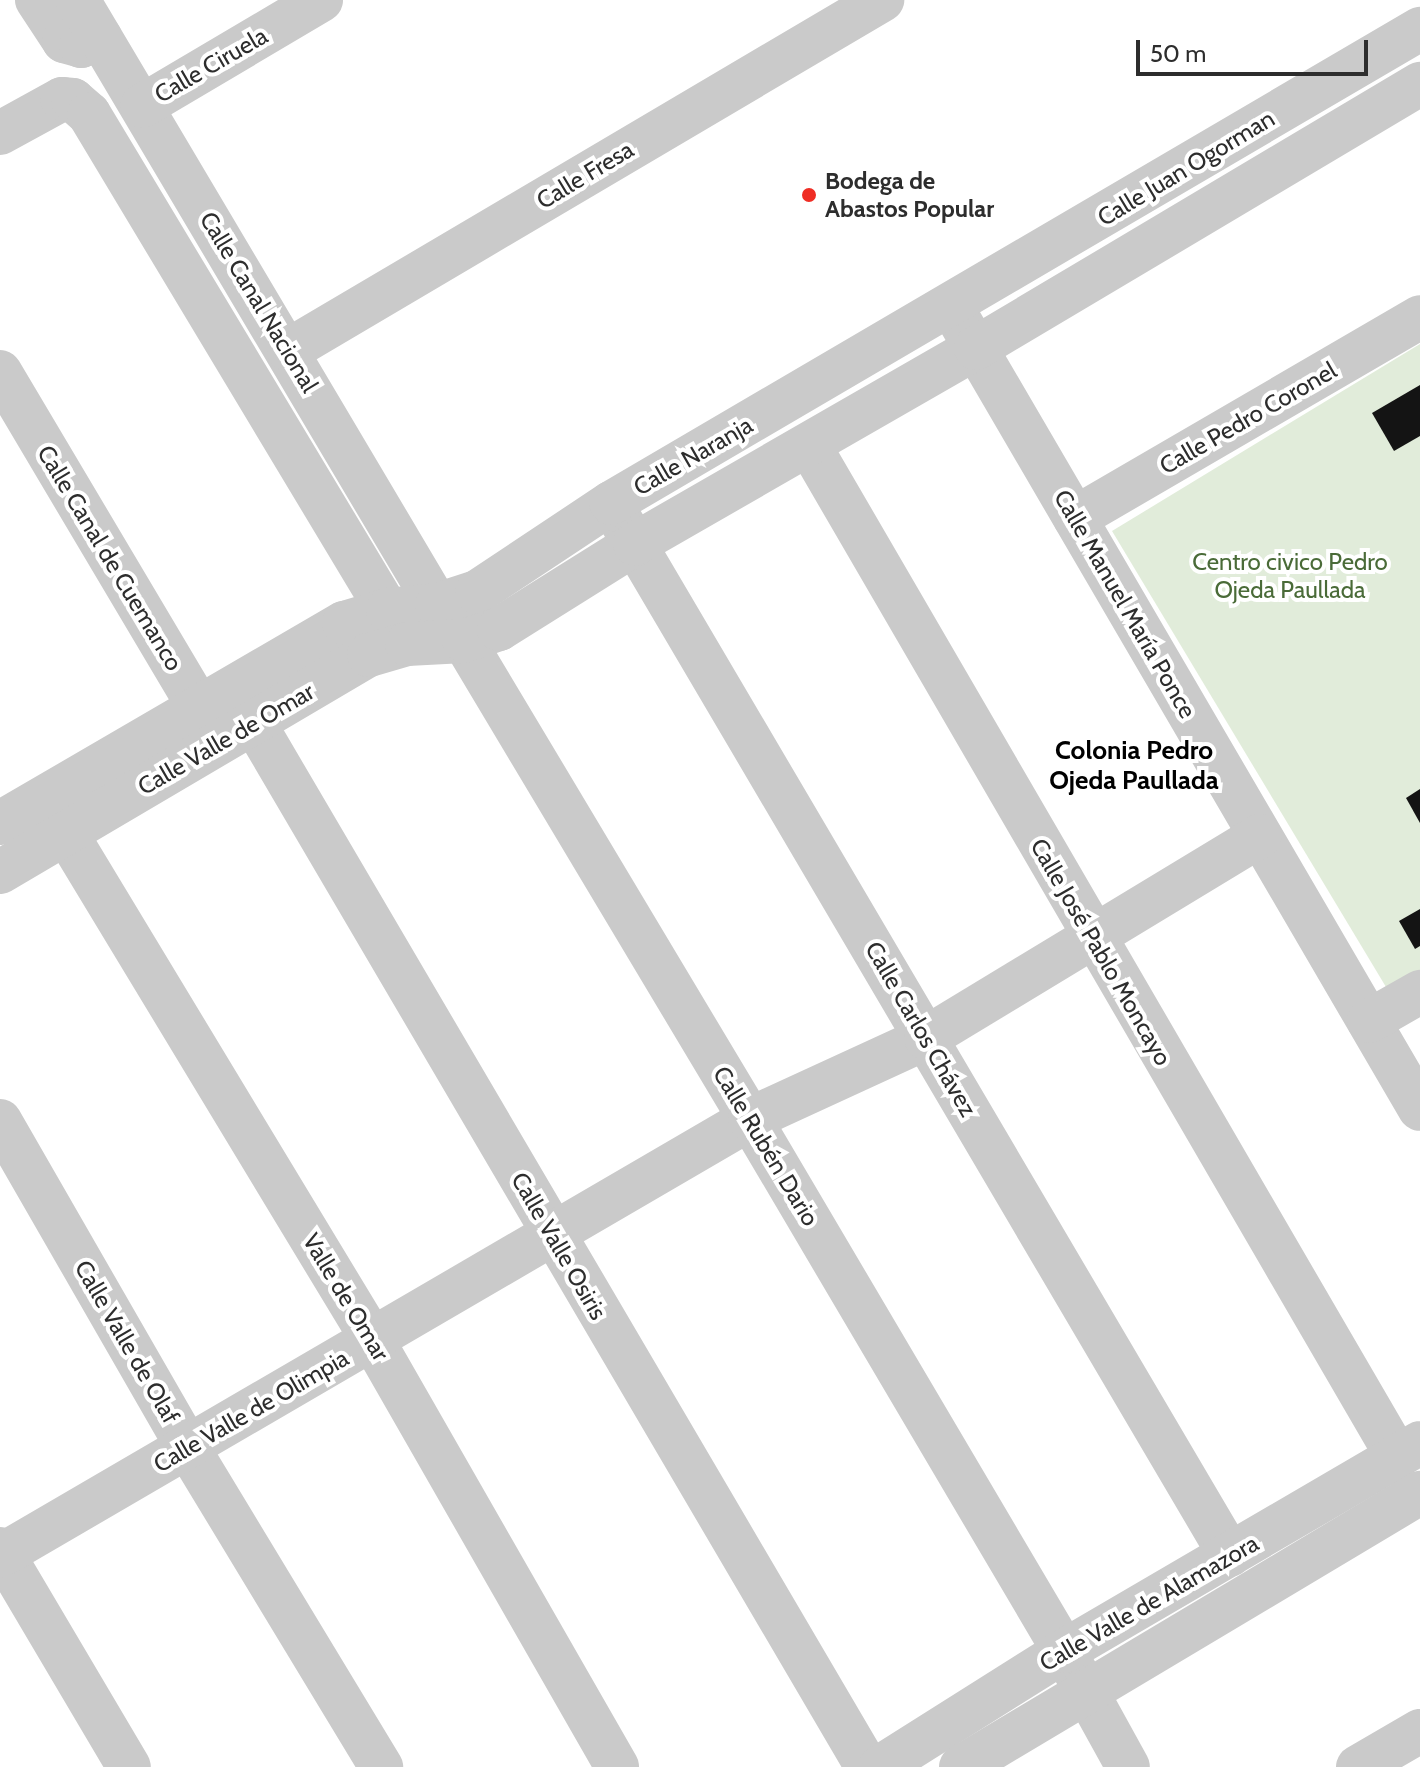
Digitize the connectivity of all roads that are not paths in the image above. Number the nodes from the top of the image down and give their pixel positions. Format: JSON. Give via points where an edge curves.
{"nodes":[{"id":1,"x":37,"y":0,"type":"edge"},
{"id":2,"x":78,"y":0,"type":"edge"},
{"id":3,"x":321,"y":0,"type":"edge"},
{"id":4,"x":882,"y":0,"type":"edge"},
{"id":5,"x":1420,"y":29,"type":"edge"},
{"id":6,"x":100,"y":37,"type":"junction"},
{"id":7,"x":1420,"y":84,"type":"edge"},
{"id":8,"x":142,"y":106,"type":"junction"},
{"id":9,"x":0,"y":133,"type":"edge"},
{"id":10,"x":951,"y":307,"type":"junction"},
{"id":11,"x":1420,"y":317,"type":"edge"},
{"id":12,"x":976,"y":348,"type":"junction"},
{"id":13,"x":289,"y":350,"type":"junction"},
{"id":14,"x":0,"y":372,"type":"edge"},
{"id":15,"x":809,"y":445,"type":"junction"},
{"id":16,"x":611,"y":503,"type":"junction"},
{"id":17,"x":1075,"y":518,"type":"junction"},
{"id":18,"x":635,"y":544,"type":"junction"},
{"id":19,"x":437,"y":605,"type":"junction"},
{"id":20,"x":398,"y":627,"type":"junction"},
{"id":21,"x":464,"y":641,"type":"junction"},
{"id":22,"x":224,"y":724,"type":"junction"},
{"id":23,"x":25,"y":820,"type":"edge"},
{"id":24,"x":1260,"y":836,"type":"junction"},
{"id":25,"x":0,"y":872,"type":"edge"},
{"id":26,"x":1092,"y":936,"type":"junction"},
{"id":27,"x":1420,"y":992,"type":"edge"},
{"id":28,"x":1369,"y":1021,"type":"junction"},
{"id":29,"x":926,"y":1038,"type":"junction"},
{"id":30,"x":1420,"y":1109,"type":"edge"},
{"id":31,"x":750,"y":1119,"type":"junction"},
{"id":32,"x":0,"y":1121,"type":"edge"},
{"id":33,"x":550,"y":1232,"type":"junction"},
{"id":34,"x":372,"y":1339,"type":"junction"},
{"id":35,"x":188,"y":1448,"type":"junction"},
{"id":36,"x":1408,"y":1450,"type":"edge"},
{"id":37,"x":1420,"y":1493,"type":"edge"},
{"id":38,"x":1,"y":1553,"type":"edge"},
{"id":39,"x":1230,"y":1555,"type":"junction"},
{"id":40,"x":1064,"y":1651,"type":"junction"},
{"id":41,"x":1086,"y":1693,"type":"junction"},
{"id":42,"x":1420,"y":1731,"type":"edge"},
{"id":43,"x":129,"y":1767,"type":"edge"},
{"id":44,"x":381,"y":1767,"type":"edge"},
{"id":45,"x":617,"y":1767,"type":"edge"},
{"id":46,"x":867,"y":1767,"type":"edge"},
{"id":47,"x":880,"y":1767,"type":"edge"},
{"id":48,"x":961,"y":1767,"type":"edge"},
{"id":49,"x":1128,"y":1767,"type":"edge"},
{"id":50,"x":1358,"y":1767,"type":"edge"}],
"edges":[{"from":1,"to":6,"type":"street","via":[[64,41],[81,46]]},
{"from":2,"to":6,"type":"street","name":"Calle Canal Nacional"},
{"from":3,"to":8,"type":"street","name":"Calle Ciruela"},
{"from":4,"to":13,"type":"street","name":"Calle Fresa"},
{"from":5,"to":10,"type":"street","name":"Calle Juan Ogorman"},
{"from":6,"to":8,"type":"street","name":"Calle Canal Nacional"},
{"from":7,"to":12,"type":"street","name":"Calle Juan Ogorman"},
{"from":8,"to":13,"type":"street","name":"Calle Canal Nacional"},
{"from":9,"to":20,"type":"street","via":[[62,99],[82,106]]},
{"from":10,"to":12,"type":"street","name":"Calle Manuel María Ponce"},
{"from":10,"to":16,"type":"street","name":"Calle Naranja"},
{"from":11,"to":17,"type":"street","name":"Calle Pedro Coronel"},
{"from":12,"to":15,"type":"street","name":"Calle Naranja"},
{"from":12,"to":17,"type":"street","name":"Calle Manuel María Ponce"},
{"from":13,"to":19,"type":"street","name":"Calle Canal Nacional"},
{"from":14,"to":22,"type":"street","name":"Calle Canal de Cuemanco"},
{"from":15,"to":18,"type":"street","name":"Calle Naranja"},
{"from":15,"to":26,"type":"street","name":"Calle José Pablo Moncayo"},
{"from":16,"to":18,"type":"street","name":"Calle Carlos Chávez"},
{"from":16,"to":19,"type":"street","name":"Calle Naranja","via":[[477,592]]},
{"from":17,"to":24,"type":"street","name":"Calle Manuel María Ponce"},
{"from":18,"to":21,"type":"street","name":"Calle Naranja","via":[[499,629]]},
{"from":18,"to":29,"type":"street","name":"Calle Carlos Chávez"},
{"from":19,"to":20,"type":"street","name":"Calle Valle de Omar"},
{"from":19,"to":21,"type":"street","name":"Calle Rubén Dario"},
{"from":20,"to":21,"type":"street","name":"Calle Valle de Omar"},
{"from":20,"to":22,"type":"street","name":"Calle Valle de Omar","via":[[369,655]]},
{"from":20,"to":22,"type":"street","name":"Calle Valle de Omar","via":[[344,623]]},
{"from":21,"to":31,"type":"street","name":"Calle Rubén Dario"},
{"from":22,"to":23,"type":"street","name":"Calle Valle de Omar"},
{"from":22,"to":33,"type":"street","name":"Calle Valle Osiris"},
{"from":23,"to":25,"type":"street","name":"Calle Valle de Omar"},
{"from":23,"to":34,"type":"street","name":"Valle de Omar"},
{"from":24,"to":26,"type":"street","name":"Calle Valle de Olimpia"},
{"from":24,"to":28,"type":"street","name":"Calle Manuel María Ponce"},
{"from":26,"to":29,"type":"street","name":"Calle Valle de Olimpia"},
{"from":26,"to":36,"type":"street","name":"Calle José Pablo Moncayo"},
{"from":27,"to":28,"type":"street"},
{"from":28,"to":30,"type":"street","name":"Calle Manuel María Ponce"},
{"from":29,"to":31,"type":"street","name":"Calle Valle de Olimpia"},
{"from":29,"to":39,"type":"street","name":"Calle Carlos Chávez"},
{"from":31,"to":33,"type":"street","name":"Calle Valle de Olimpia"},
{"from":31,"to":40,"type":"street","name":"Calle Rubén Dario"},
{"from":32,"to":35,"type":"street","name":"Calle Valle de Olaf"},
{"from":33,"to":34,"type":"street","name":"Calle Valle de Olimpia"},
{"from":33,"to":46,"type":"street","name":"Calle Valle Osiris"},
{"from":34,"to":35,"type":"street","name":"Calle Valle de Olimpia"},
{"from":34,"to":45,"type":"street","name":"Valle de Omar"},
{"from":35,"to":38,"type":"street","name":"Calle Valle de Olimpia"},
{"from":35,"to":44,"type":"street","name":"Calle Valle de Olaf"},
{"from":36,"to":39,"type":"street","name":"Calle Valle de Alamazora"},
{"from":37,"to":41,"type":"street","name":"Calle Valle de Alamazora"},
{"from":38,"to":43,"type":"street"},
{"from":39,"to":40,"type":"street","name":"Calle Valle de Alamazora"},
{"from":40,"to":41,"type":"street","name":"Calle Rubén Dario"},
{"from":40,"to":47,"type":"street","name":"Calle Valle de Alamazora"},
{"from":41,"to":48,"type":"street","name":"Calle Valle de Alamazora"},
{"from":41,"to":49,"type":"street","name":"Calle Rubén Dario"},
{"from":42,"to":50,"type":"street"}]}
